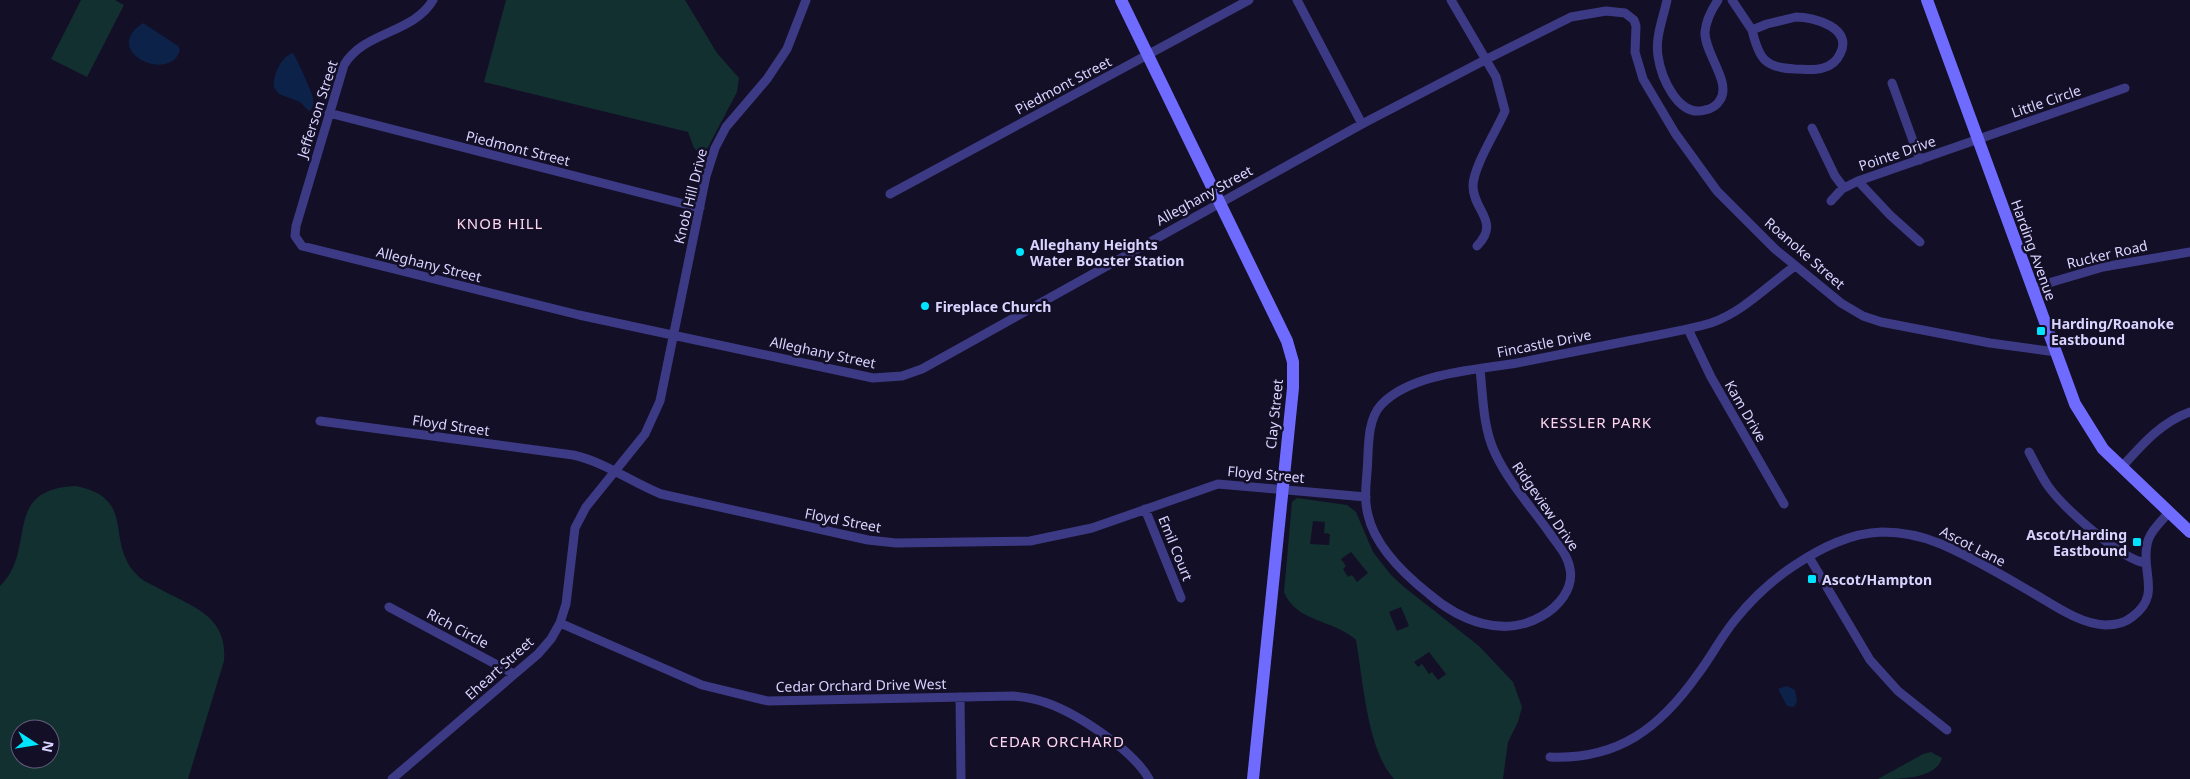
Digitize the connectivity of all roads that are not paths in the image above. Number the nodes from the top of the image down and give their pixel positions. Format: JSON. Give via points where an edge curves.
{"nodes":[{"id":1,"x":433,"y":0,"type":"edge"},
{"id":2,"x":806,"y":0,"type":"edge"},
{"id":3,"x":1121,"y":0,"type":"edge"},
{"id":4,"x":1249,"y":0,"type":"edge"},
{"id":5,"x":1297,"y":0,"type":"edge"},
{"id":6,"x":1451,"y":0,"type":"edge"},
{"id":7,"x":1667,"y":0,"type":"edge"},
{"id":8,"x":1718,"y":0,"type":"edge"},
{"id":9,"x":1732,"y":0,"type":"edge"},
{"id":10,"x":1927,"y":0,"type":"edge"},
{"id":11,"x":1628,"y":14,"type":"joint"},
{"id":12,"x":1752,"y":30,"type":"junction"},
{"id":13,"x":1147,"y":55,"type":"junction"},
{"id":14,"x":1485,"y":60,"type":"junction"},
{"id":15,"x":1892,"y":83,"type":"dead end"},
{"id":16,"x":2125,"y":88,"type":"dead end"},
{"id":17,"x":329,"y":113,"type":"junction"},
{"id":18,"x":1362,"y":124,"type":"junction"},
{"id":19,"x":1812,"y":128,"type":"dead end"},
{"id":20,"x":1977,"y":140,"type":"junction"},
{"id":21,"x":1920,"y":160,"type":"junction"},
{"id":22,"x":1858,"y":181,"type":"junction"},
{"id":23,"x":1844,"y":188,"type":"junction"},
{"id":24,"x":890,"y":194,"type":"dead end"},
{"id":25,"x":1831,"y":201,"type":"dead end"},
{"id":26,"x":1221,"y":202,"type":"junction"},
{"id":27,"x":700,"y":208,"type":"junction"},
{"id":28,"x":296,"y":240,"type":"joint"},
{"id":29,"x":1920,"y":242,"type":"dead end"},
{"id":30,"x":1478,"y":246,"type":"dead end"},
{"id":31,"x":2190,"y":252,"type":"edge"},
{"id":32,"x":1795,"y":266,"type":"junction"},
{"id":33,"x":2032,"y":290,"type":"junction"},
{"id":34,"x":1688,"y":329,"type":"junction"},
{"id":35,"x":673,"y":335,"type":"junction"},
{"id":36,"x":2056,"y":352,"type":"junction"},
{"id":37,"x":1480,"y":369,"type":"junction"},
{"id":38,"x":2190,"y":412,"type":"edge"},
{"id":39,"x":320,"y":421,"type":"dead end"},
{"id":40,"x":2029,"y":452,"type":"dead end"},
{"id":41,"x":2121,"y":468,"type":"junction"},
{"id":42,"x":616,"y":471,"type":"junction"},
{"id":43,"x":1281,"y":489,"type":"junction"},
{"id":44,"x":1366,"y":497,"type":"junction"},
{"id":45,"x":1784,"y":504,"type":"dead end"},
{"id":46,"x":1145,"y":509,"type":"junction"},
{"id":47,"x":2169,"y":512,"type":"junction"},
{"id":48,"x":2190,"y":532,"type":"edge"},
{"id":49,"x":1809,"y":556,"type":"junction"},
{"id":50,"x":2146,"y":563,"type":"junction"},
{"id":51,"x":1181,"y":598,"type":"dead end"},
{"id":52,"x":389,"y":607,"type":"dead end"},
{"id":53,"x":560,"y":623,"type":"junction"},
{"id":54,"x":514,"y":674,"type":"junction"},
{"id":55,"x":960,"y":698,"type":"junction"},
{"id":56,"x":1947,"y":730,"type":"dead end"},
{"id":57,"x":1550,"y":757,"type":"dead end"},
{"id":58,"x":392,"y":779,"type":"edge"},
{"id":59,"x":961,"y":779,"type":"edge"},
{"id":60,"x":1149,"y":779,"type":"edge"},
{"id":61,"x":1253,"y":779,"type":"edge"}],
"edges":[{"from":1,"to":17,"type":"street","name":"Jefferson Street","via":[[412,20],[358,47],[344,66]]},
{"from":2,"to":27,"type":"street","name":"Knob Hill Drive","via":[[795,34],[780,60],[722,134],[710,164]]},
{"from":3,"to":13,"type":"street","name":"Clay Street"},
{"from":4,"to":13,"type":"street","name":"Piedmont Street"},
{"from":5,"to":18,"type":"street"},
{"from":6,"to":14,"type":"street"},
{"from":7,"to":8,"type":"street","via":[[1659,27],[1658,58],[1680,104],[1697,112],[1714,106],[1724,92],[1705,40],[1706,25]]},
{"from":9,"to":12,"type":"street"},
{"from":10,"to":20,"type":"street","name":"Harding Avenue"},
{"from":11,"to":14,"type":"street","name":"Alleghany Street","via":[[1606,11],[1571,17]]},
{"from":11,"to":32,"type":"street","name":"Roanoke Street","via":[[1636,26],[1635,52],[1640,72],[1675,133],[1718,191]]},
{"from":12,"to":12,"type":"street","via":[[1783,18],[1815,19],[1838,32],[1843,48],[1837,59],[1821,69],[1778,68],[1766,62]]},
{"from":13,"to":24,"type":"street","name":"Piedmont Street"},
{"from":13,"to":26,"type":"street","name":"Clay Street"},
{"from":14,"to":18,"type":"street","name":"Alleghany Street"},
{"from":14,"to":30,"type":"street","via":[[1498,84],[1505,111],[1473,186],[1488,228]]},
{"from":15,"to":21,"type":"street"},
{"from":16,"to":20,"type":"street","name":"Little Circle"},
{"from":17,"to":27,"type":"street","name":"Piedmont Street"},
{"from":17,"to":28,"type":"street","name":"Jefferson Street","via":[[296,226]]},
{"from":18,"to":26,"type":"street","name":"Alleghany Street"},
{"from":19,"to":23,"type":"street"},
{"from":20,"to":21,"type":"street","name":"Pointe Drive"},
{"from":20,"to":33,"type":"street","name":"Harding Avenue"},
{"from":21,"to":22,"type":"street","name":"Pointe Drive"},
{"from":22,"to":23,"type":"street","name":"Pointe Drive"},
{"from":22,"to":29,"type":"street"},
{"from":23,"to":25,"type":"street","name":"Pointe Drive"},
{"from":26,"to":35,"type":"street","name":"Alleghany Street","via":[[922,369],[902,376],[873,378]]},
{"from":26,"to":43,"type":"street","name":"Clay Street","via":[[1287,341],[1293,368]]},
{"from":27,"to":35,"type":"street","name":"Knob Hill Drive"},
{"from":28,"to":35,"type":"street","name":"Alleghany Street","via":[[308,249]]},
{"from":31,"to":33,"type":"street","name":"Rucker Road","via":[[2103,267]]},
{"from":32,"to":34,"type":"street","name":"Fincastle Drive","via":[[1738,310]]},
{"from":32,"to":36,"type":"street","name":"Roanoke Street","via":[[1851,310],[1880,322]]},
{"from":33,"to":36,"type":"street","name":"Harding Avenue"},
{"from":34,"to":37,"type":"street","name":"Fincastle Drive"},
{"from":34,"to":45,"type":"street","name":"Kam Drive","via":[[1711,377]]},
{"from":35,"to":42,"type":"street","name":"Eheart Street","via":[[654,418]]},
{"from":36,"to":41,"type":"street","name":"Harding Avenue","via":[[2082,418],[2103,449]]},
{"from":37,"to":44,"type":"street","name":"Fincastle Drive","via":[[1430,379],[1402,391],[1381,406],[1372,425]]},
{"from":37,"to":44,"type":"street","name":"Ridgeview Drive","via":[[1486,424],[1496,456],[1568,562],[1571,573],[1569,588],[1556,605],[1531,621],[1505,626],[1483,624],[1453,612],[1419,586],[1387,551],[1370,521]]},
{"from":38,"to":41,"type":"street","via":[[2154,433]]},
{"from":39,"to":42,"type":"street","name":"Floyd Street","via":[[573,455],[593,459]]},
{"from":40,"to":50,"type":"street","via":[[2047,484],[2067,508],[2122,554]]},
{"from":41,"to":47,"type":"street","name":"Harding Avenue"},
{"from":42,"to":46,"type":"street","name":"Floyd Street","via":[[661,494],[868,540],[896,543],[1030,541],[1092,528]]},
{"from":42,"to":53,"type":"street","name":"Eheart Street","via":[[586,506],[575,528],[566,604]]},
{"from":43,"to":44,"type":"street","name":"Floyd Street"},
{"from":43,"to":46,"type":"street","name":"Floyd Street","via":[[1218,484]]},
{"from":43,"to":61,"type":"street","name":"Clay Street"},
{"from":46,"to":51,"type":"street","name":"Emil Court"},
{"from":47,"to":48,"type":"street","name":"Harding Avenue"},
{"from":47,"to":50,"type":"street","name":"Ascot Lane","via":[[2150,536]]},
{"from":49,"to":50,"type":"street","name":"Ascot Lane","via":[[1857,535],[1881,532],[1918,536],[1944,545],[2064,611],[2104,625],[2127,620],[2142,607],[2150,586]]},
{"from":49,"to":56,"type":"street","via":[[1870,660],[1894,687]]},
{"from":49,"to":57,"type":"street","name":"Ascot Lane","via":[[1750,602],[1682,695],[1646,732],[1601,753],[1577,758]]},
{"from":52,"to":54,"type":"street","name":"Rich Circle"},
{"from":53,"to":54,"type":"street","name":"Eheart Street","via":[[538,654]]},
{"from":53,"to":55,"type":"street","name":"Cedar Orchard Drive West","via":[[702,685],[768,700]]},
{"from":54,"to":58,"type":"street","name":"Eheart Street"},
{"from":55,"to":59,"type":"street"},
{"from":55,"to":60,"type":"street","name":"Cedar Orchard Drive West","via":[[1012,696],[1047,702],[1124,750],[1143,768]]}]}
